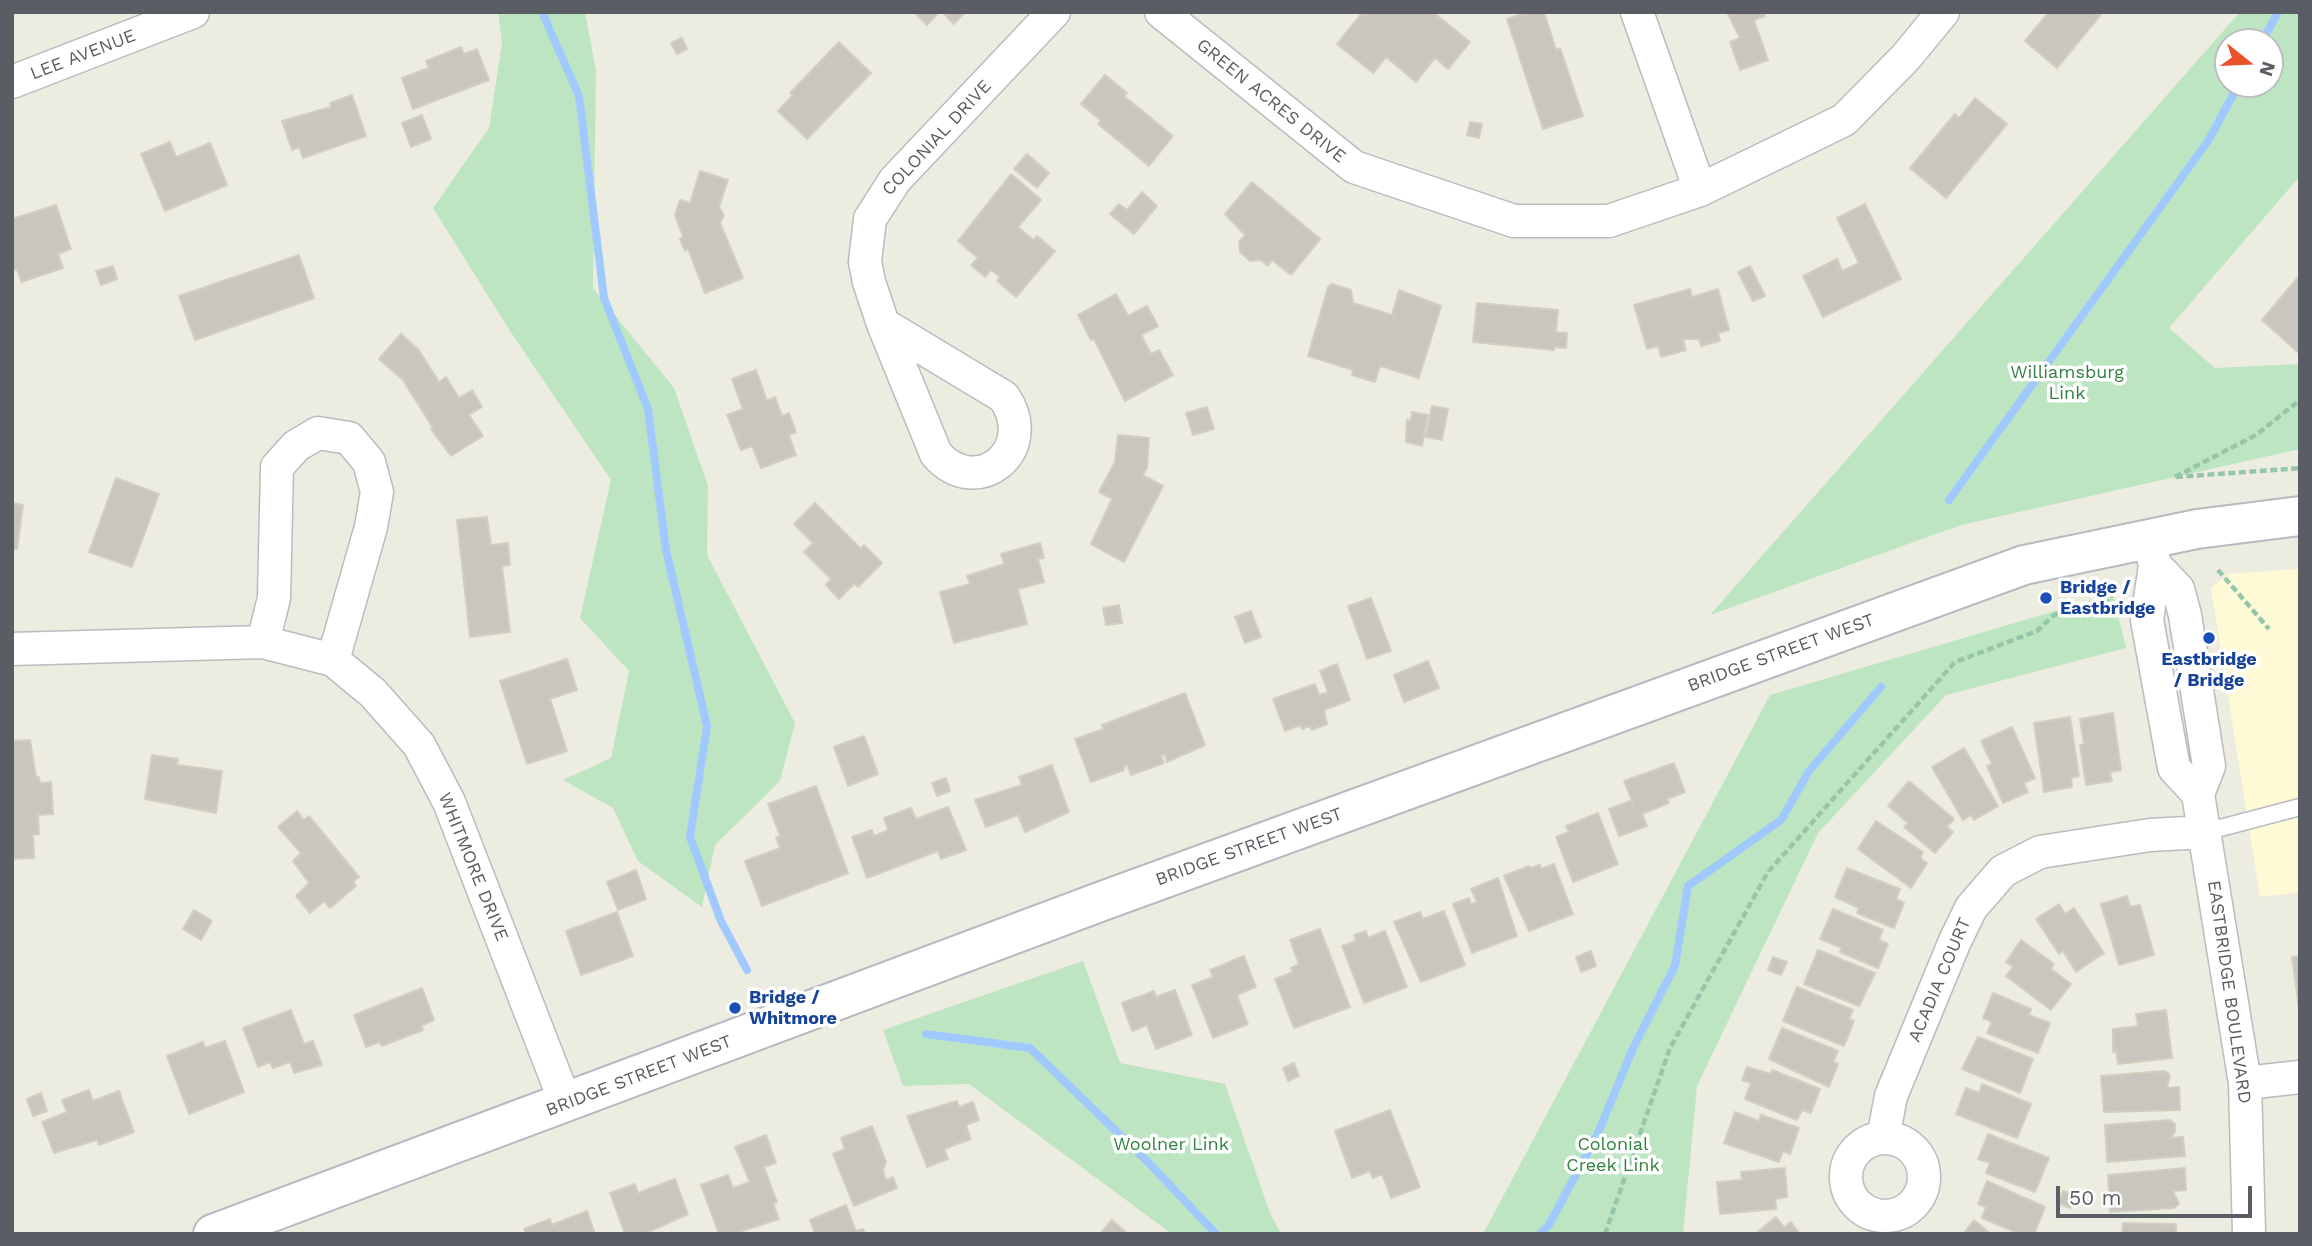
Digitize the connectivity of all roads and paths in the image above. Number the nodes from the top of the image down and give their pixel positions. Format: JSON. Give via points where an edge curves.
{"nodes":[{"id":1,"x":193,"y":12,"type":"edge"},
{"id":2,"x":1054,"y":12,"type":"edge"},
{"id":3,"x":1161,"y":12,"type":"edge"},
{"id":4,"x":1637,"y":12,"type":"edge"},
{"id":5,"x":1943,"y":12,"type":"edge"},
{"id":6,"x":12,"y":82,"type":"edge"},
{"id":7,"x":1700,"y":190,"type":"junction"},
{"id":8,"x":883,"y":324,"type":"junction"},
{"id":9,"x":2300,"y":400,"type":"edge"},
{"id":10,"x":2300,"y":468,"type":"edge"},
{"id":11,"x":2300,"y":516,"type":"edge"},
{"id":12,"x":2152,"y":552,"type":"junction"},
{"id":13,"x":2218,"y":570,"type":"dead end"},
{"id":14,"x":2115,"y":592,"type":"dead end"},
{"id":15,"x":2269,"y":629,"type":"dead end"},
{"id":16,"x":263,"y":642,"type":"junction"},
{"id":17,"x":12,"y":649,"type":"edge"},
{"id":18,"x":333,"y":660,"type":"junction"},
{"id":19,"x":2300,"y":807,"type":"edge"},
{"id":20,"x":2205,"y":832,"type":"junction"},
{"id":21,"x":2300,"y":1077,"type":"edge"},
{"id":22,"x":2245,"y":1083,"type":"junction"},
{"id":23,"x":566,"y":1104,"type":"junction"},
{"id":24,"x":1884,"y":1138,"type":"junction"},
{"id":25,"x":1609,"y":1224,"type":"junction"},
{"id":26,"x":1878,"y":1225,"type":"edge"},
{"id":27,"x":213,"y":1234,"type":"edge"},
{"id":28,"x":1605,"y":1234,"type":"edge"},
{"id":29,"x":1612,"y":1234,"type":"edge"},
{"id":30,"x":2249,"y":1234,"type":"edge"}],
"edges":[{"from":1,"to":6,"type":"street","name":"LEE AVENUE"},
{"from":2,"to":8,"type":"street","name":"COLONIAL DRIVE","via":[[895,180],[870,219],[865,262]]},
{"from":3,"to":7,"type":"street","name":"GREEN ACRES DRIVE","via":[[1354,167],[1514,221],[1609,221]]},
{"from":4,"to":7,"type":"street"},
{"from":5,"to":7,"type":"street","name":"GREEN ACRES DRIVE","via":[[1906,58],[1844,120]]},
{"from":8,"to":8,"type":"street","name":"COLONIAL DRIVE","via":[[932,447],[942,460],[956,470],[972,473],[1002,461],[1012,447],[1016,424],[1004,397]]},
{"from":9,"to":10,"type":"path","via":[[2256,435],[2175,477]]},
{"from":11,"to":12,"type":"main road","name":"BRIDGE STREET WEST","via":[[2208,528]]},
{"from":12,"to":20,"type":"street","name":"EASTBRIDGE BOULEVARD","via":[[2147,620],[2174,768],[2198,794]]},
{"from":12,"to":23,"type":"main road","name":"BRIDGE STREET WEST","via":[[2024,565],[1105,900]]},
{"from":13,"to":15,"type":"path"},
{"from":14,"to":25,"type":"path","via":[[2107,600],[2054,615],[2037,631],[1955,662],[1768,872],[1670,1048]]},
{"from":16,"to":17,"type":"street","name":"WHITMORE DRIVE"},
{"from":16,"to":18,"type":"street","name":"WHITMORE DRIVE"},
{"from":16,"to":18,"type":"street","via":[[274,598],[278,467],[296,446],[318,433],[349,438],[369,462],[377,492]]},
{"from":18,"to":23,"type":"street","name":"WHITMORE DRIVE","via":[[373,693],[425,756],[449,803]]},
{"from":19,"to":20,"type":"lane"},
{"from":20,"to":22,"type":"street","name":"EASTBRIDGE BOULEVARD"},
{"from":20,"to":24,"type":"street","name":"ACADIA COURT","via":[[2150,835],[2040,852],[2003,871],[1971,908],[1955,941],[1891,1096]]},
{"from":21,"to":22,"type":"street"},
{"from":22,"to":30,"type":"street","name":"EASTBRIDGE BOULEVARD"},
{"from":23,"to":27,"type":"main road","name":"BRIDGE STREET WEST"},
{"from":24,"to":26,"type":"street","via":[[1860,1147],[1848,1163],[1845,1177],[1853,1201]]},
{"from":24,"to":26,"type":"street","via":[[1915,1151],[1924,1176],[1912,1206]]},
{"from":25,"to":28,"type":"path"},
{"from":25,"to":29,"type":"path"}]}
